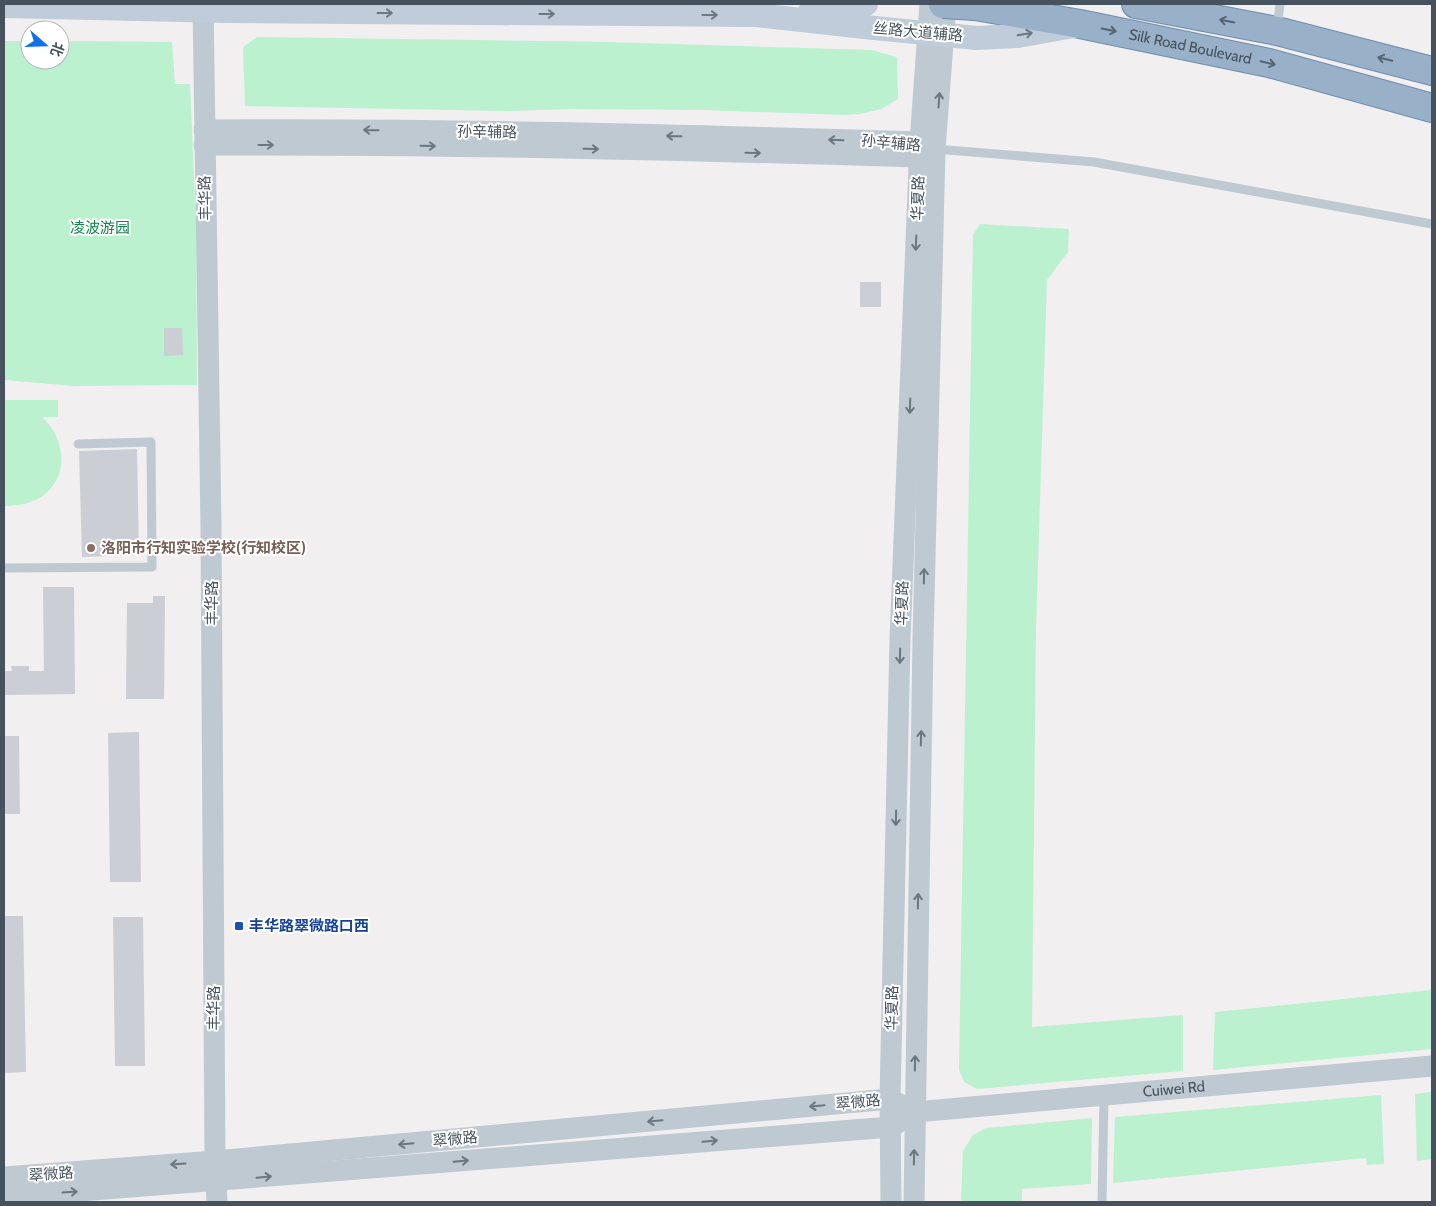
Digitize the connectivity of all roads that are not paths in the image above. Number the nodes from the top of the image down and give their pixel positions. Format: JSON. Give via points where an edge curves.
{"nodes":[{"id":1,"x":866,"y":4,"type":"edge"},
{"id":2,"x":930,"y":4,"type":"edge"},
{"id":3,"x":945,"y":4,"type":"edge"},
{"id":4,"x":1136,"y":4,"type":"edge"},
{"id":5,"x":1280,"y":4,"type":"edge"},
{"id":6,"x":4,"y":6,"type":"edge"},
{"id":7,"x":209,"y":7,"type":"edge"},
{"id":8,"x":756,"y":15,"type":"junction"},
{"id":9,"x":1080,"y":24,"type":"junction"},
{"id":10,"x":1277,"y":31,"type":"junction"},
{"id":11,"x":1432,"y":71,"type":"edge"},
{"id":12,"x":1432,"y":108,"type":"edge"},
{"id":13,"x":211,"y":137,"type":"junction"},
{"id":14,"x":925,"y":150,"type":"junction"},
{"id":15,"x":1432,"y":224,"type":"edge"},
{"id":16,"x":78,"y":444,"type":"dead end"},
{"id":17,"x":4,"y":568,"type":"edge"},
{"id":18,"x":1432,"y":1066,"type":"edge"},
{"id":19,"x":1104,"y":1095,"type":"junction"},
{"id":20,"x":890,"y":1099,"type":"junction"},
{"id":21,"x":915,"y":1112,"type":"junction"},
{"id":22,"x":891,"y":1127,"type":"junction"},
{"id":23,"x":221,"y":1171,"type":"junction"},
{"id":24,"x":4,"y":1177,"type":"edge"},
{"id":25,"x":4,"y":1197,"type":"edge"},
{"id":26,"x":217,"y":1202,"type":"edge"},
{"id":27,"x":227,"y":1202,"type":"edge"},
{"id":28,"x":891,"y":1202,"type":"edge"},
{"id":29,"x":914,"y":1202,"type":"edge"},
{"id":30,"x":1102,"y":1202,"type":"edge"}],
"edges":[{"from":1,"to":8,"type":"main road","name":"丝路大道辅路"},
{"from":2,"to":14,"type":"street","name":"华夏路"},
{"from":3,"to":9,"type":"highway","name":"Silk Road Boulevard","bridge":true},
{"from":14,"to":3,"type":"street","name":"华夏路","one_way":true},
{"from":10,"to":4,"type":"highway","name":"Silk Road Boulevard","one_way":true},
{"from":5,"to":10,"type":"lane"},
{"from":6,"to":7,"type":"main road","name":"丝路大道辅路"},
{"from":7,"to":8,"type":"main road","name":"丝路大道辅路","one_way":true},
{"from":7,"to":13,"type":"street","name":"丰华路"},
{"from":8,"to":9,"type":"main road","name":"丝路大道辅路","one_way":true,"bridge":true,"via":[[977,38],[1018,36]]},
{"from":9,"to":12,"type":"highway","name":"Silk Road Boulevard","one_way":true,"via":[[1269,63]]},
{"from":11,"to":10,"type":"highway","name":"Silk Road Boulevard","one_way":true},
{"from":13,"to":14,"type":"street","name":"孙辛辅路","via":[[332,129],[754,137]]},
{"from":13,"to":23,"type":"street","name":"丰华路"},
{"from":14,"to":15,"type":"lane","via":[[1094,162]]},
{"from":14,"to":20,"type":"street","name":"华夏路","one_way":true,"via":[[900,639]]},
{"from":21,"to":14,"type":"street","name":"华夏路","one_way":true,"via":[[923,639]]},
{"from":16,"to":17,"type":"lane","via":[[151,442],[152,567]]},
{"from":18,"to":19,"type":"street","name":"Cuiwei Rd"},
{"from":19,"to":21,"type":"street","name":"Cuiwei Rd"},
{"from":19,"to":30,"type":"lane"},
{"from":20,"to":21,"type":"street","name":"翠微路"},
{"from":20,"to":22,"type":"street","name":"华夏路"},
{"from":20,"to":23,"type":"street","name":"翠微路","one_way":true},
{"from":21,"to":22,"type":"street","name":"翠微路"},
{"from":29,"to":21,"type":"street","name":"华夏路","one_way":true},
{"from":23,"to":22,"type":"street","name":"翠微路","one_way":true},
{"from":22,"to":28,"type":"street","name":"华夏路"},
{"from":23,"to":24,"type":"street","name":"翠微路","one_way":true},
{"from":25,"to":23,"type":"street","name":"翠微路","one_way":true},
{"from":23,"to":26,"type":"street","name":"丰华路"},
{"from":23,"to":27,"type":"street","name":"丰华路"}]}
